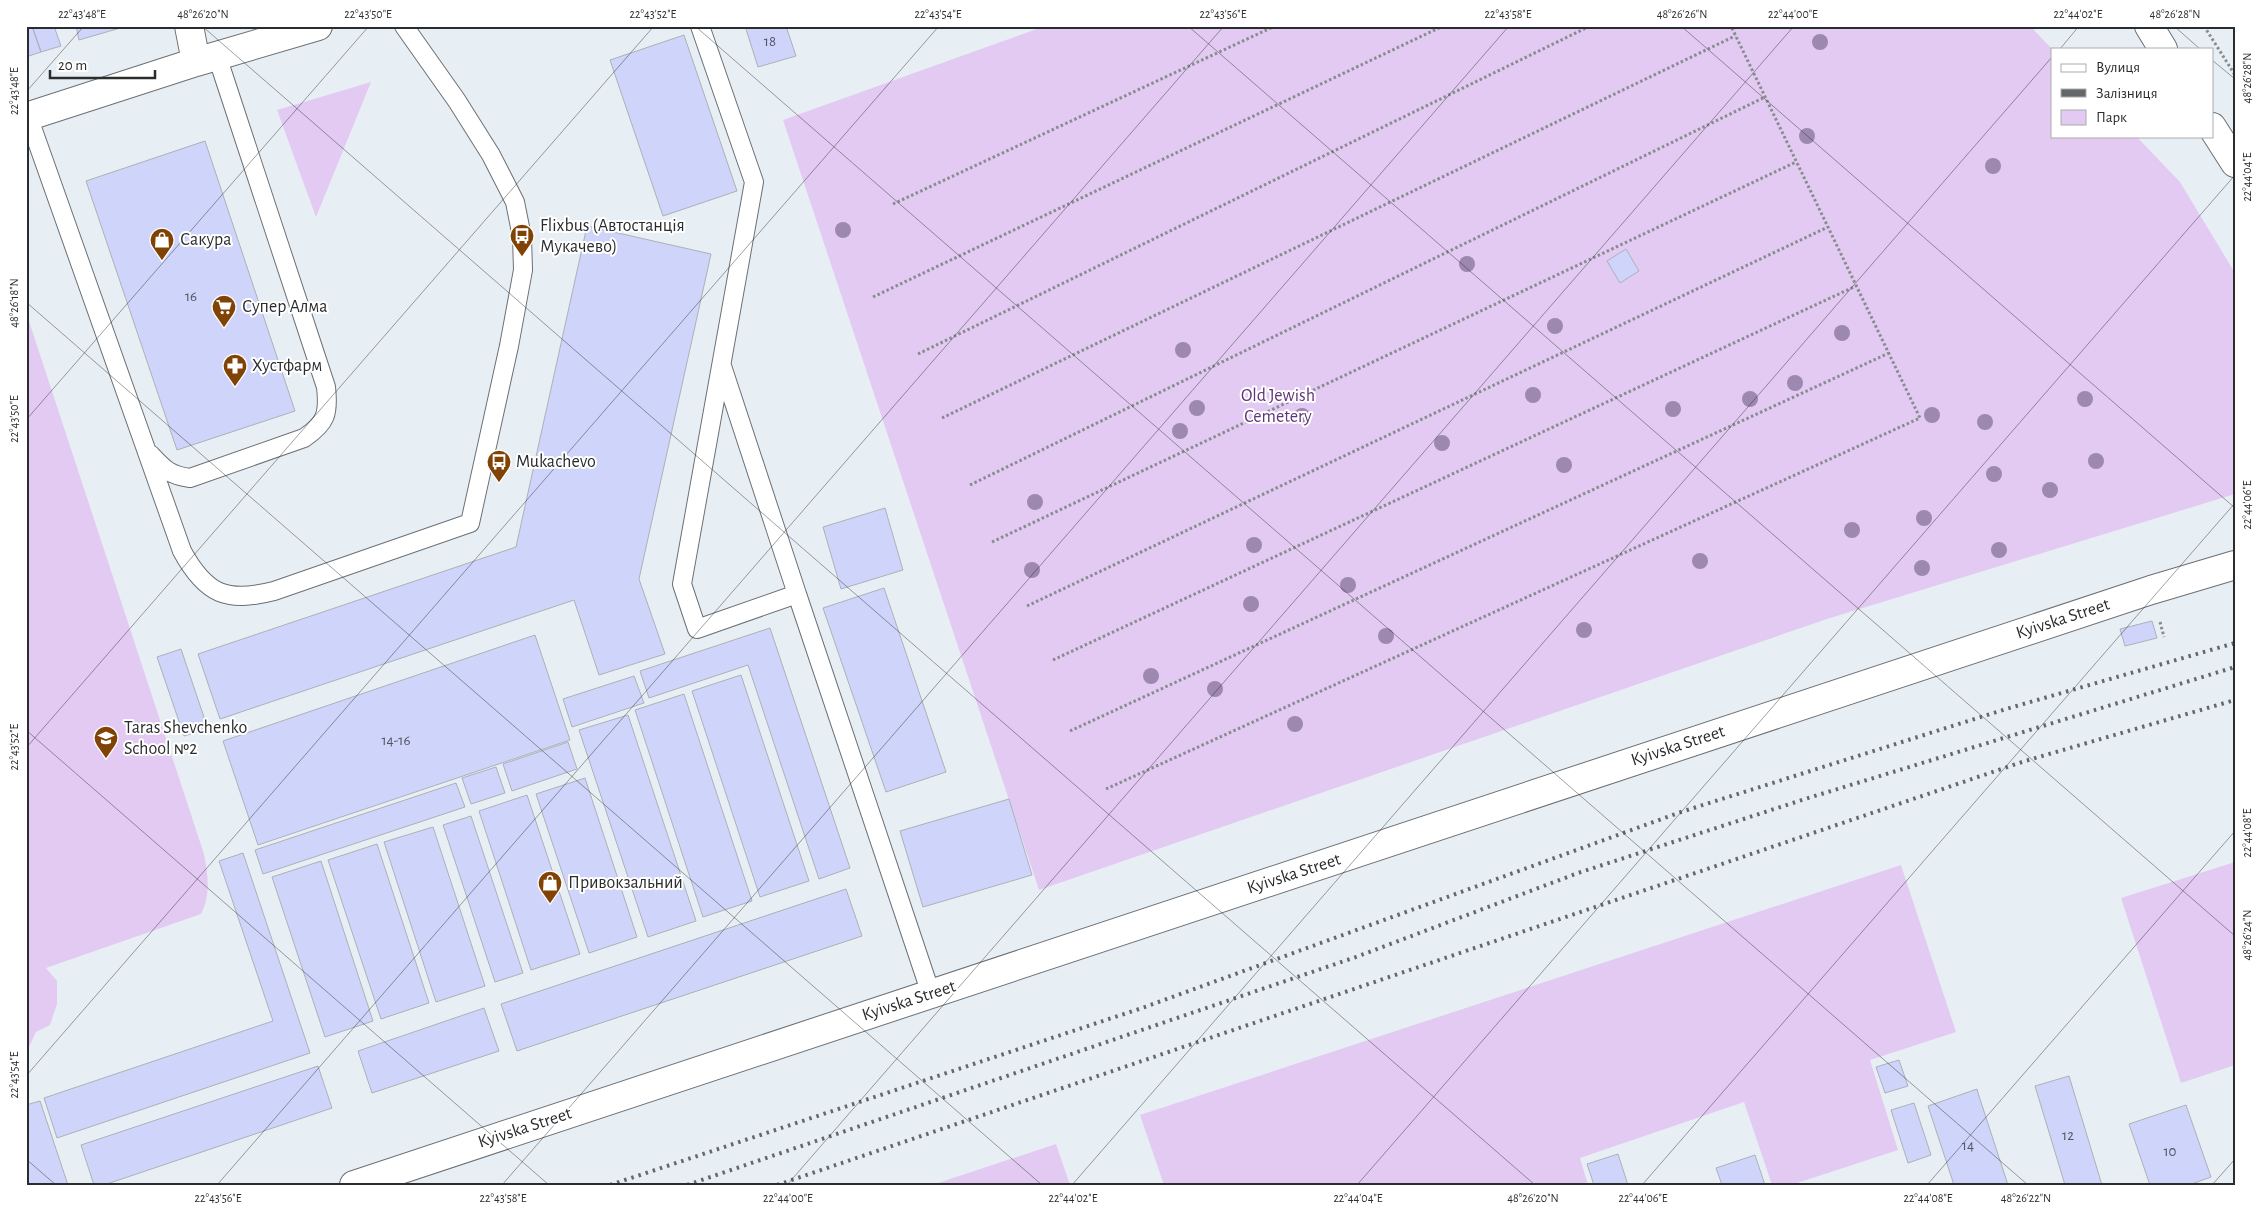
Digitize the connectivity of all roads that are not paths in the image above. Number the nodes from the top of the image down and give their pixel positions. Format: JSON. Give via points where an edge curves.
{"nodes":[{"id":1,"x":189,"y":26,"type":"edge"},
{"id":2,"x":318,"y":26,"type":"edge"},
{"id":3,"x":404,"y":26,"type":"edge"},
{"id":4,"x":700,"y":26,"type":"edge"},
{"id":5,"x":2149,"y":26,"type":"edge"},
{"id":6,"x":2163,"y":48,"type":"edge"},
{"id":7,"x":206,"y":59,"type":"junction"},
{"id":8,"x":27,"y":117,"type":"edge"},
{"id":9,"x":2214,"y":130,"type":"edge"},
{"id":10,"x":2235,"y":163,"type":"edge"},
{"id":11,"x":721,"y":364,"type":"junction"},
{"id":12,"x":146,"y":450,"type":"junction"},
{"id":13,"x":2235,"y":565,"type":"edge"},
{"id":14,"x":797,"y":594,"type":"junction"},
{"id":15,"x":931,"y":994,"type":"junction"},
{"id":16,"x":354,"y":1185,"type":"edge"}],
"edges":[{"from":1,"to":7,"type":"street"},
{"from":2,"to":7,"type":"street"},
{"from":3,"to":12,"type":"lane","via":[[491,155],[514,202],[522,237],[523,270],[470,523],[274,591],[229,597],[211,587],[193,570],[182,551]]},
{"from":4,"to":11,"type":"lane","via":[[754,182]]},
{"from":5,"to":6,"type":"street"},
{"from":7,"to":8,"type":"street"},
{"from":7,"to":12,"type":"lane","via":[[326,387],[328,405],[318,429],[304,438],[190,478],[166,471]]},
{"from":8,"to":12,"type":"lane"},
{"from":9,"to":10,"type":"street"},
{"from":11,"to":14,"type":"lane"},
{"from":11,"to":14,"type":"lane","via":[[682,584],[697,629]]},
{"from":13,"to":15,"type":"street","name":"Kyivska Street","via":[[2151,590]]},
{"from":14,"to":15,"type":"lane"},
{"from":15,"to":16,"type":"street","name":"Kyivska Street"}]}
